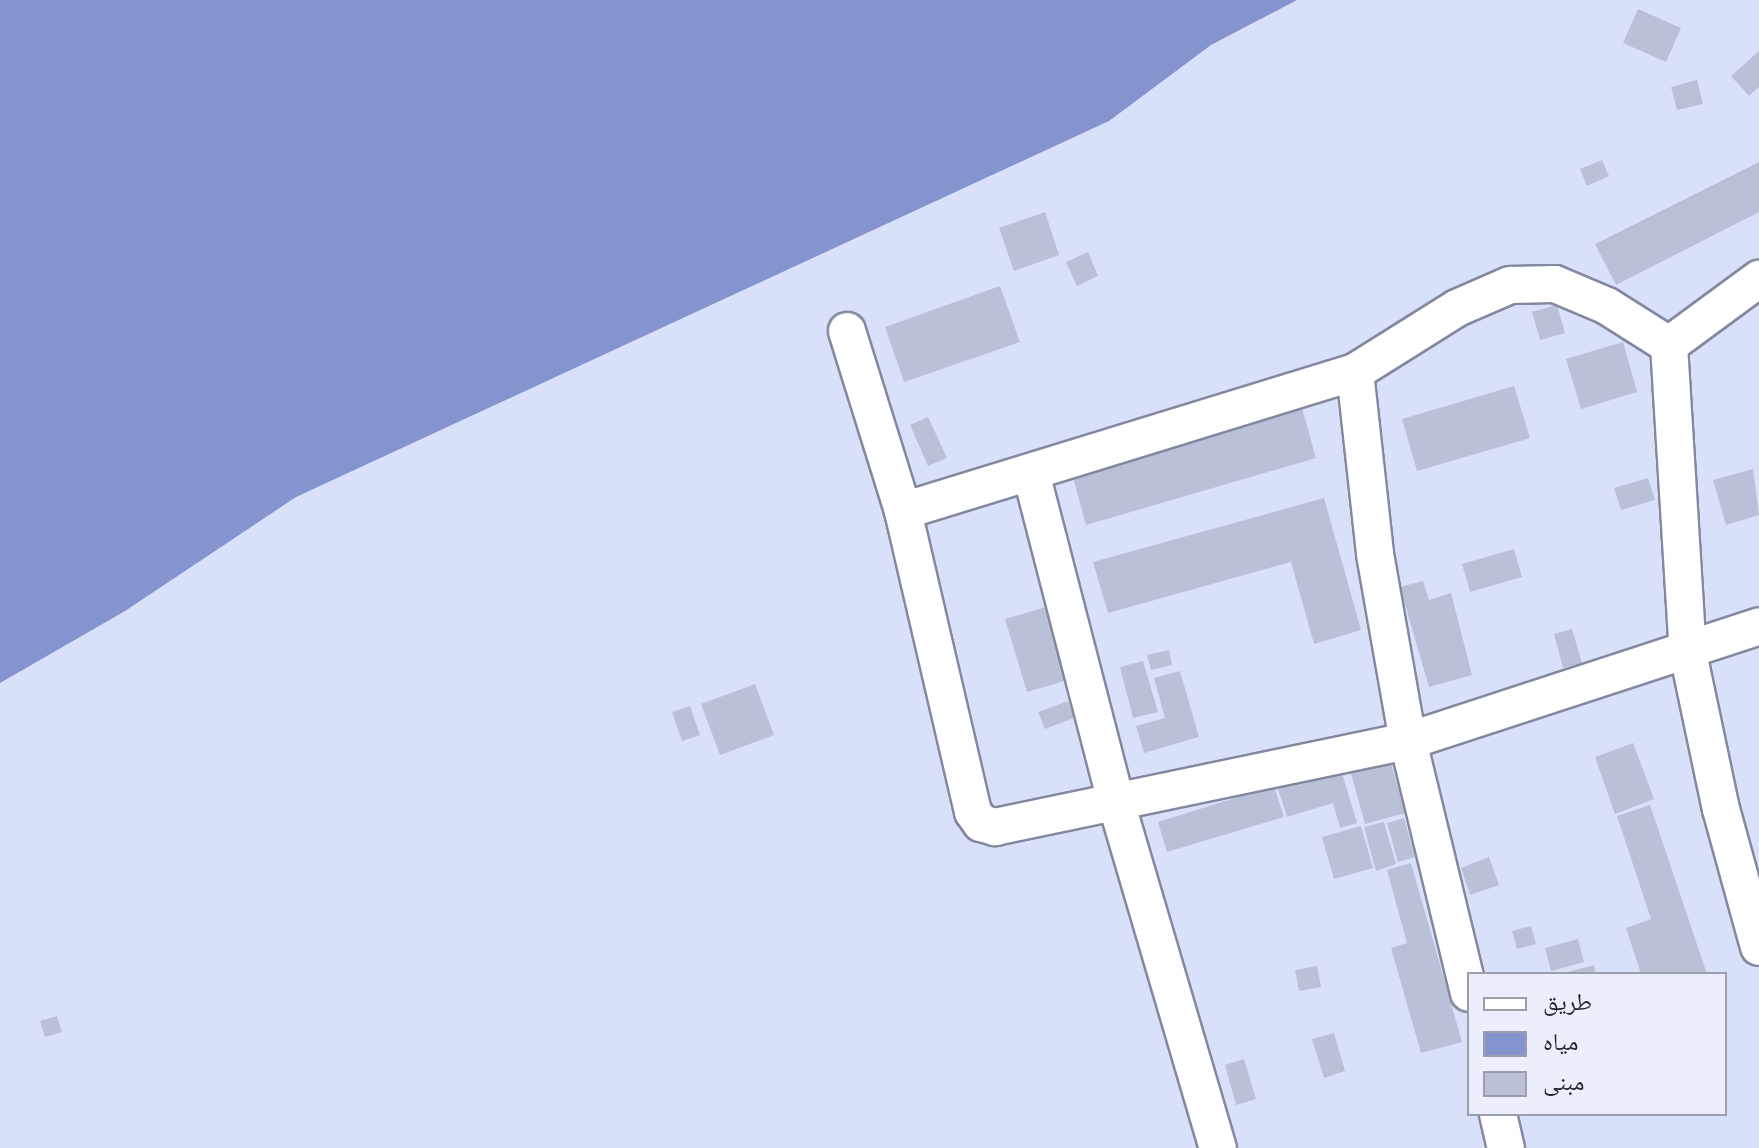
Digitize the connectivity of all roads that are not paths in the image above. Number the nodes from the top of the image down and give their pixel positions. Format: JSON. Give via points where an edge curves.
{"nodes":[{"id":1,"x":1759,"y":279,"type":"edge"},
{"id":2,"x":847,"y":331,"type":"dead end"},
{"id":3,"x":1669,"y":345,"type":"junction"},
{"id":4,"x":1355,"y":372,"type":"junction"},
{"id":5,"x":1031,"y":473,"type":"junction"},
{"id":6,"x":903,"y":511,"type":"junction"},
{"id":7,"x":1759,"y":626,"type":"edge"},
{"id":8,"x":1688,"y":653,"type":"junction"},
{"id":9,"x":1408,"y":741,"type":"junction"},
{"id":10,"x":1116,"y":802,"type":"junction"},
{"id":11,"x":1756,"y":928,"type":"edge"},
{"id":12,"x":1467,"y":985,"type":"edge"},
{"id":13,"x":1498,"y":1116,"type":"edge"},
{"id":14,"x":1218,"y":1148,"type":"edge"},
{"id":15,"x":1506,"y":1148,"type":"edge"}],
"edges":[{"from":1,"to":3,"type":"street"},
{"from":2,"to":6,"type":"street"},
{"from":3,"to":4,"type":"street","via":[[1607,306],[1555,284],[1510,285],[1457,308]]},
{"from":3,"to":8,"type":"street"},
{"from":4,"to":5,"type":"street"},
{"from":4,"to":9,"type":"street","via":[[1375,554]]},
{"from":5,"to":6,"type":"street"},
{"from":5,"to":10,"type":"street"},
{"from":6,"to":10,"type":"street","via":[[973,812],[981,823],[995,827]]},
{"from":7,"to":8,"type":"street"},
{"from":8,"to":9,"type":"street"},
{"from":8,"to":11,"type":"street","via":[[1721,809]]},
{"from":9,"to":10,"type":"street"},
{"from":9,"to":12,"type":"street"},
{"from":10,"to":14,"type":"street"},
{"from":13,"to":15,"type":"street"}]}
